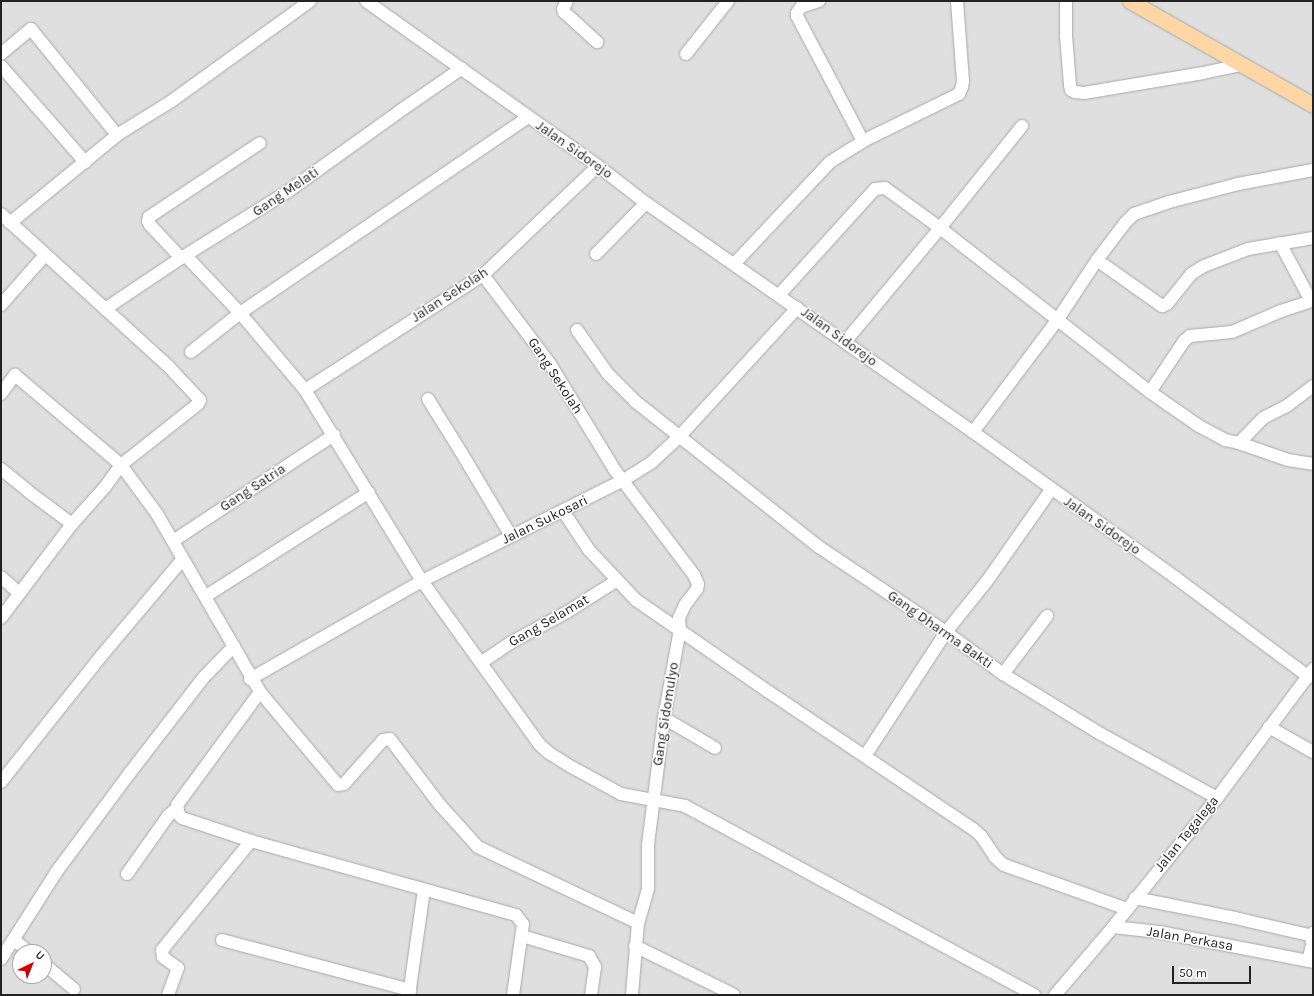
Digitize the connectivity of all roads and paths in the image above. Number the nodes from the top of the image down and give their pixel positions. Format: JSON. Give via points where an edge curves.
{"nodes":[{"id":1,"x":310,"y":1,"type":"edge"},
{"id":2,"x":366,"y":1,"type":"edge"},
{"id":3,"x":567,"y":1,"type":"edge"},
{"id":4,"x":728,"y":1,"type":"edge"},
{"id":5,"x":819,"y":1,"type":"edge"},
{"id":6,"x":957,"y":1,"type":"edge"},
{"id":7,"x":1066,"y":1,"type":"edge"},
{"id":8,"x":1130,"y":1,"type":"edge"},
{"id":9,"x":597,"y":42,"type":"dead end"},
{"id":10,"x":1,"y":54,"type":"edge"},
{"id":11,"x":686,"y":54,"type":"dead end"},
{"id":12,"x":1240,"y":65,"type":"junction"},
{"id":13,"x":1,"y":66,"type":"edge"},
{"id":14,"x":462,"y":68,"type":"junction"},
{"id":15,"x":1313,"y":105,"type":"edge"},
{"id":16,"x":528,"y":117,"type":"junction"},
{"id":17,"x":1022,"y":126,"type":"dead end"},
{"id":18,"x":117,"y":135,"type":"junction"},
{"id":19,"x":863,"y":142,"type":"junction"},
{"id":20,"x":260,"y":143,"type":"dead end"},
{"id":21,"x":85,"y":162,"type":"junction"},
{"id":22,"x":598,"y":166,"type":"junction"},
{"id":23,"x":1313,"y":170,"type":"edge"},
{"id":24,"x":646,"y":203,"type":"junction"},
{"id":25,"x":1,"y":214,"type":"edge"},
{"id":26,"x":10,"y":223,"type":"junction"},
{"id":27,"x":940,"y":228,"type":"junction"},
{"id":28,"x":1313,"y":238,"type":"edge"},
{"id":29,"x":1280,"y":243,"type":"junction"},
{"id":30,"x":596,"y":254,"type":"dead end"},
{"id":31,"x":45,"y":255,"type":"junction"},
{"id":32,"x":184,"y":257,"type":"junction"},
{"id":33,"x":1097,"y":260,"type":"junction"},
{"id":34,"x":734,"y":264,"type":"junction"},
{"id":35,"x":483,"y":275,"type":"junction"},
{"id":36,"x":779,"y":295,"type":"junction"},
{"id":37,"x":1,"y":305,"type":"edge"},
{"id":38,"x":798,"y":308,"type":"junction"},
{"id":39,"x":105,"y":309,"type":"junction"},
{"id":40,"x":240,"y":313,"type":"junction"},
{"id":41,"x":1058,"y":319,"type":"junction"},
{"id":42,"x":577,"y":330,"type":"dead end"},
{"id":43,"x":845,"y":342,"type":"junction"},
{"id":44,"x":191,"y":352,"type":"dead end"},
{"id":45,"x":1313,"y":386,"type":"edge"},
{"id":46,"x":305,"y":390,"type":"junction"},
{"id":47,"x":1150,"y":392,"type":"junction"},
{"id":48,"x":1,"y":394,"type":"edge"},
{"id":49,"x":428,"y":399,"type":"dead end"},
{"id":50,"x":973,"y":432,"type":"junction"},
{"id":51,"x":334,"y":436,"type":"junction"},
{"id":52,"x":678,"y":437,"type":"junction"},
{"id":53,"x":1239,"y":443,"type":"junction"},
{"id":54,"x":1313,"y":464,"type":"edge"},
{"id":55,"x":121,"y":465,"type":"junction"},
{"id":56,"x":1,"y":469,"type":"edge"},
{"id":57,"x":622,"y":481,"type":"junction"},
{"id":58,"x":1051,"y":490,"type":"junction"},
{"id":59,"x":369,"y":492,"type":"junction"},
{"id":60,"x":563,"y":511,"type":"junction"},
{"id":61,"x":72,"y":524,"type":"junction"},
{"id":62,"x":511,"y":536,"type":"junction"},
{"id":63,"x":173,"y":541,"type":"junction"},
{"id":64,"x":182,"y":560,"type":"junction"},
{"id":65,"x":1,"y":577,"type":"edge"},
{"id":66,"x":422,"y":581,"type":"junction"},
{"id":67,"x":616,"y":581,"type":"junction"},
{"id":68,"x":20,"y":593,"type":"junction"},
{"id":69,"x":206,"y":596,"type":"junction"},
{"id":70,"x":1047,"y":616,"type":"dead end"},
{"id":71,"x":1,"y":618,"type":"edge"},
{"id":72,"x":680,"y":629,"type":"junction"},
{"id":73,"x":946,"y":632,"type":"junction"},
{"id":74,"x":234,"y":646,"type":"junction"},
{"id":75,"x":482,"y":662,"type":"junction"},
{"id":76,"x":1311,"y":673,"type":"edge"},
{"id":77,"x":1003,"y":674,"type":"junction"},
{"id":78,"x":250,"y":679,"type":"junction"},
{"id":79,"x":260,"y":692,"type":"junction"},
{"id":80,"x":664,"y":718,"type":"junction"},
{"id":81,"x":1268,"y":727,"type":"junction"},
{"id":82,"x":715,"y":748,"type":"dead end"},
{"id":83,"x":1313,"y":752,"type":"edge"},
{"id":84,"x":865,"y":756,"type":"junction"},
{"id":85,"x":1,"y":782,"type":"edge"},
{"id":86,"x":1217,"y":798,"type":"junction"},
{"id":87,"x":653,"y":799,"type":"junction"},
{"id":88,"x":177,"y":808,"type":"junction"},
{"id":89,"x":251,"y":841,"type":"junction"},
{"id":90,"x":127,"y":874,"type":"dead end"},
{"id":91,"x":424,"y":890,"type":"junction"},
{"id":92,"x":1135,"y":898,"type":"junction"},
{"id":93,"x":1127,"y":910,"type":"junction"},
{"id":94,"x":638,"y":923,"type":"junction"},
{"id":95,"x":1113,"y":927,"type":"junction"},
{"id":96,"x":1312,"y":935,"type":"edge"},
{"id":97,"x":522,"y":936,"type":"junction"},
{"id":98,"x":14,"y":940,"type":"junction"},
{"id":99,"x":222,"y":940,"type":"dead end"},
{"id":100,"x":19,"y":944,"type":"edge"},
{"id":101,"x":635,"y":946,"type":"junction"},
{"id":102,"x":1,"y":960,"type":"edge"},
{"id":103,"x":1310,"y":962,"type":"edge"},
{"id":104,"x":52,"y":971,"type":"edge"},
{"id":105,"x":74,"y":989,"type":"dead end"},
{"id":106,"x":410,"y":993,"type":"edge"},
{"id":107,"x":168,"y":995,"type":"edge"},
{"id":108,"x":513,"y":995,"type":"edge"},
{"id":109,"x":591,"y":995,"type":"edge"},
{"id":110,"x":632,"y":995,"type":"edge"},
{"id":111,"x":734,"y":995,"type":"edge"},
{"id":112,"x":1034,"y":995,"type":"edge"},
{"id":113,"x":1055,"y":995,"type":"edge"}],
"edges":[{"from":1,"to":18,"type":"street","via":[[170,102]]},
{"from":2,"to":14,"type":"street","name":"Jalan Sidorejo"},
{"from":3,"to":9,"type":"street","via":[[564,12]]},
{"from":4,"to":11,"type":"street"},
{"from":5,"to":19,"type":"street","via":[[801,7],[797,16]]},
{"from":6,"to":19,"type":"street","via":[[963,81],[961,91],[956,96]]},
{"from":7,"to":12,"type":"street","via":[[1070,85],[1071,90],[1076,92],[1084,93],[1203,74]]},
{"from":8,"to":12,"type":"main road"},
{"from":10,"to":18,"type":"street","via":[[31,29]]},
{"from":12,"to":15,"type":"main road"},
{"from":13,"to":21,"type":"street"},
{"from":14,"to":16,"type":"street","name":"Jalan Sidorejo"},
{"from":14,"to":32,"type":"street","name":"Gang Melati","via":[[287,192]]},
{"from":16,"to":22,"type":"street","name":"Jalan Sidorejo"},
{"from":16,"to":40,"type":"street"},
{"from":17,"to":27,"type":"street"},
{"from":18,"to":21,"type":"street"},
{"from":19,"to":34,"type":"street","via":[[822,170]]},
{"from":20,"to":32,"type":"street","via":[[148,217],[150,225]]},
{"from":21,"to":26,"type":"street"},
{"from":22,"to":24,"type":"street","name":"Jalan Sidorejo"},
{"from":22,"to":35,"type":"street","name":"Jalan Sekolah"},
{"from":23,"to":33,"type":"street","via":[[1238,184],[1138,212],[1125,223]]},
{"from":24,"to":30,"type":"street"},
{"from":24,"to":34,"type":"street","name":"Jalan Sidorejo"},
{"from":25,"to":26,"type":"street"},
{"from":26,"to":31,"type":"street"},
{"from":27,"to":36,"type":"street","via":[[885,188],[875,189]]},
{"from":27,"to":41,"type":"street"},
{"from":27,"to":43,"type":"street"},
{"from":28,"to":29,"type":"street"},
{"from":29,"to":33,"type":"street","via":[[1248,249],[1204,266],[1191,274],[1167,304],[1162,306]]},
{"from":29,"to":47,"type":"street","via":[[1311,301],[1280,311],[1232,332],[1190,336]]},
{"from":31,"to":37,"type":"street"},
{"from":31,"to":39,"type":"street"},
{"from":32,"to":39,"type":"street","name":"Gang Melati"},
{"from":32,"to":40,"type":"street"},
{"from":33,"to":41,"type":"street"},
{"from":34,"to":36,"type":"street","name":"Jalan Sidorejo"},
{"from":35,"to":46,"type":"street","name":"Jalan Sekolah"},
{"from":35,"to":57,"type":"street","name":"Gang Sekolah","via":[[550,364]]},
{"from":36,"to":38,"type":"street","name":"Jalan Sidorejo"},
{"from":38,"to":43,"type":"street","name":"Jalan Sidorejo"},
{"from":38,"to":52,"type":"street","name":"Jalan Sukosari"},
{"from":39,"to":55,"type":"street","via":[[169,367],[200,400]]},
{"from":40,"to":44,"type":"street"},
{"from":40,"to":46,"type":"street"},
{"from":41,"to":47,"type":"street","via":[[1084,343]]},
{"from":41,"to":50,"type":"street"},
{"from":42,"to":52,"type":"street","name":"Gang Dharma Bakti","via":[[608,374]]},
{"from":43,"to":50,"type":"street","name":"Jalan Sidorejo"},
{"from":45,"to":53,"type":"street","via":[[1288,405],[1263,418]]},
{"from":46,"to":51,"type":"street"},
{"from":47,"to":53,"type":"street","via":[[1199,426],[1224,440]]},
{"from":48,"to":55,"type":"street","via":[[15,375]]},
{"from":49,"to":62,"type":"street"},
{"from":50,"to":58,"type":"street","name":"Jalan Sidorejo"},
{"from":51,"to":59,"type":"street"},
{"from":51,"to":63,"type":"street","name":"Gang Satria"},
{"from":52,"to":57,"type":"street","name":"Jalan Sukosari","via":[[652,462]]},
{"from":52,"to":73,"type":"street","name":"Gang Dharma Bakti","via":[[818,547]]},
{"from":53,"to":54,"type":"street","via":[[1288,460]]},
{"from":55,"to":61,"type":"street"},
{"from":55,"to":63,"type":"street","via":[[157,514]]},
{"from":56,"to":61,"type":"street"},
{"from":57,"to":60,"type":"street","name":"Jalan Sukosari"},
{"from":57,"to":72,"type":"street","name":"Gang Sekolah","via":[[697,580],[697,589],[679,618]]},
{"from":58,"to":73,"type":"street","via":[[987,581]]},
{"from":58,"to":76,"type":"street","name":"Jalan Sidorejo"},
{"from":59,"to":66,"type":"street"},
{"from":59,"to":69,"type":"street"},
{"from":60,"to":62,"type":"street","name":"Jalan Sukosari"},
{"from":60,"to":67,"type":"street","via":[[589,550]]},
{"from":61,"to":68,"type":"street"},
{"from":62,"to":66,"type":"street","name":"Jalan Sukosari"},
{"from":63,"to":64,"type":"street"},
{"from":64,"to":69,"type":"street"},
{"from":64,"to":85,"type":"street"},
{"from":65,"to":68,"type":"street"},
{"from":66,"to":75,"type":"street"},
{"from":66,"to":78,"type":"street","name":"Jalan Sukosari"},
{"from":67,"to":72,"type":"street","via":[[636,600]]},
{"from":67,"to":75,"type":"street","name":"Gang Selamat"},
{"from":68,"to":71,"type":"street"},
{"from":69,"to":74,"type":"street"},
{"from":70,"to":77,"type":"street"},
{"from":72,"to":80,"type":"street","name":"Gang Sidomulyo"},
{"from":72,"to":84,"type":"street"},
{"from":73,"to":77,"type":"street","name":"Gang Dharma Bakti"},
{"from":73,"to":84,"type":"street"},
{"from":74,"to":78,"type":"street"},
{"from":74,"to":98,"type":"street","via":[[204,677],[129,774],[57,871]]},
{"from":75,"to":87,"type":"street","via":[[539,744],[549,753],[622,794]]},
{"from":76,"to":81,"type":"street","name":"Jalan Tegalega"},
{"from":77,"to":86,"type":"street","name":"Gang Dharma Bakti","via":[[1100,733]]},
{"from":78,"to":79,"type":"street"},
{"from":79,"to":88,"type":"street"},
{"from":79,"to":94,"type":"street","via":[[338,785],[344,784],[383,740],[390,739],[440,804],[478,847]]},
{"from":80,"to":82,"type":"street"},
{"from":80,"to":87,"type":"street","name":"Gang Sidomulyo"},
{"from":81,"to":83,"type":"street"},
{"from":81,"to":86,"type":"street","name":"Jalan Tegalega"},
{"from":84,"to":93,"type":"street","via":[[978,833],[1004,865]]},
{"from":86,"to":92,"type":"street","name":"Jalan Tegalega"},
{"from":87,"to":94,"type":"street","name":"Gang Sidomulyo","via":[[648,845],[648,889]]},
{"from":87,"to":112,"type":"street","via":[[685,806]]},
{"from":88,"to":89,"type":"street","via":[[182,818]]},
{"from":88,"to":90,"type":"street","via":[[168,816]]},
{"from":89,"to":91,"type":"street"},
{"from":89,"to":107,"type":"street","via":[[162,950],[163,957],[178,968]]},
{"from":91,"to":97,"type":"street","via":[[510,912],[522,921]]},
{"from":91,"to":106,"type":"street"},
{"from":92,"to":93,"type":"street","name":"Jalan Tegalega"},
{"from":92,"to":96,"type":"street"},
{"from":93,"to":95,"type":"street","name":"Jalan Tegalega"},
{"from":94,"to":101,"type":"street","name":"Gang Sidomulyo"},
{"from":95,"to":103,"type":"street","name":"Jalan Perkasa","via":[[1159,932]]},
{"from":95,"to":113,"type":"street","name":"Jalan Tegalega"},
{"from":96,"to":103,"type":"street"},
{"from":97,"to":108,"type":"street"},
{"from":97,"to":109,"type":"street","via":[[589,956],[595,967]]},
{"from":98,"to":100,"type":"street"},
{"from":98,"to":102,"type":"street"},
{"from":99,"to":106,"type":"street"},
{"from":101,"to":110,"type":"street","name":"Gang Sidomulyo"},
{"from":101,"to":111,"type":"street"},
{"from":104,"to":105,"type":"street"}]}
